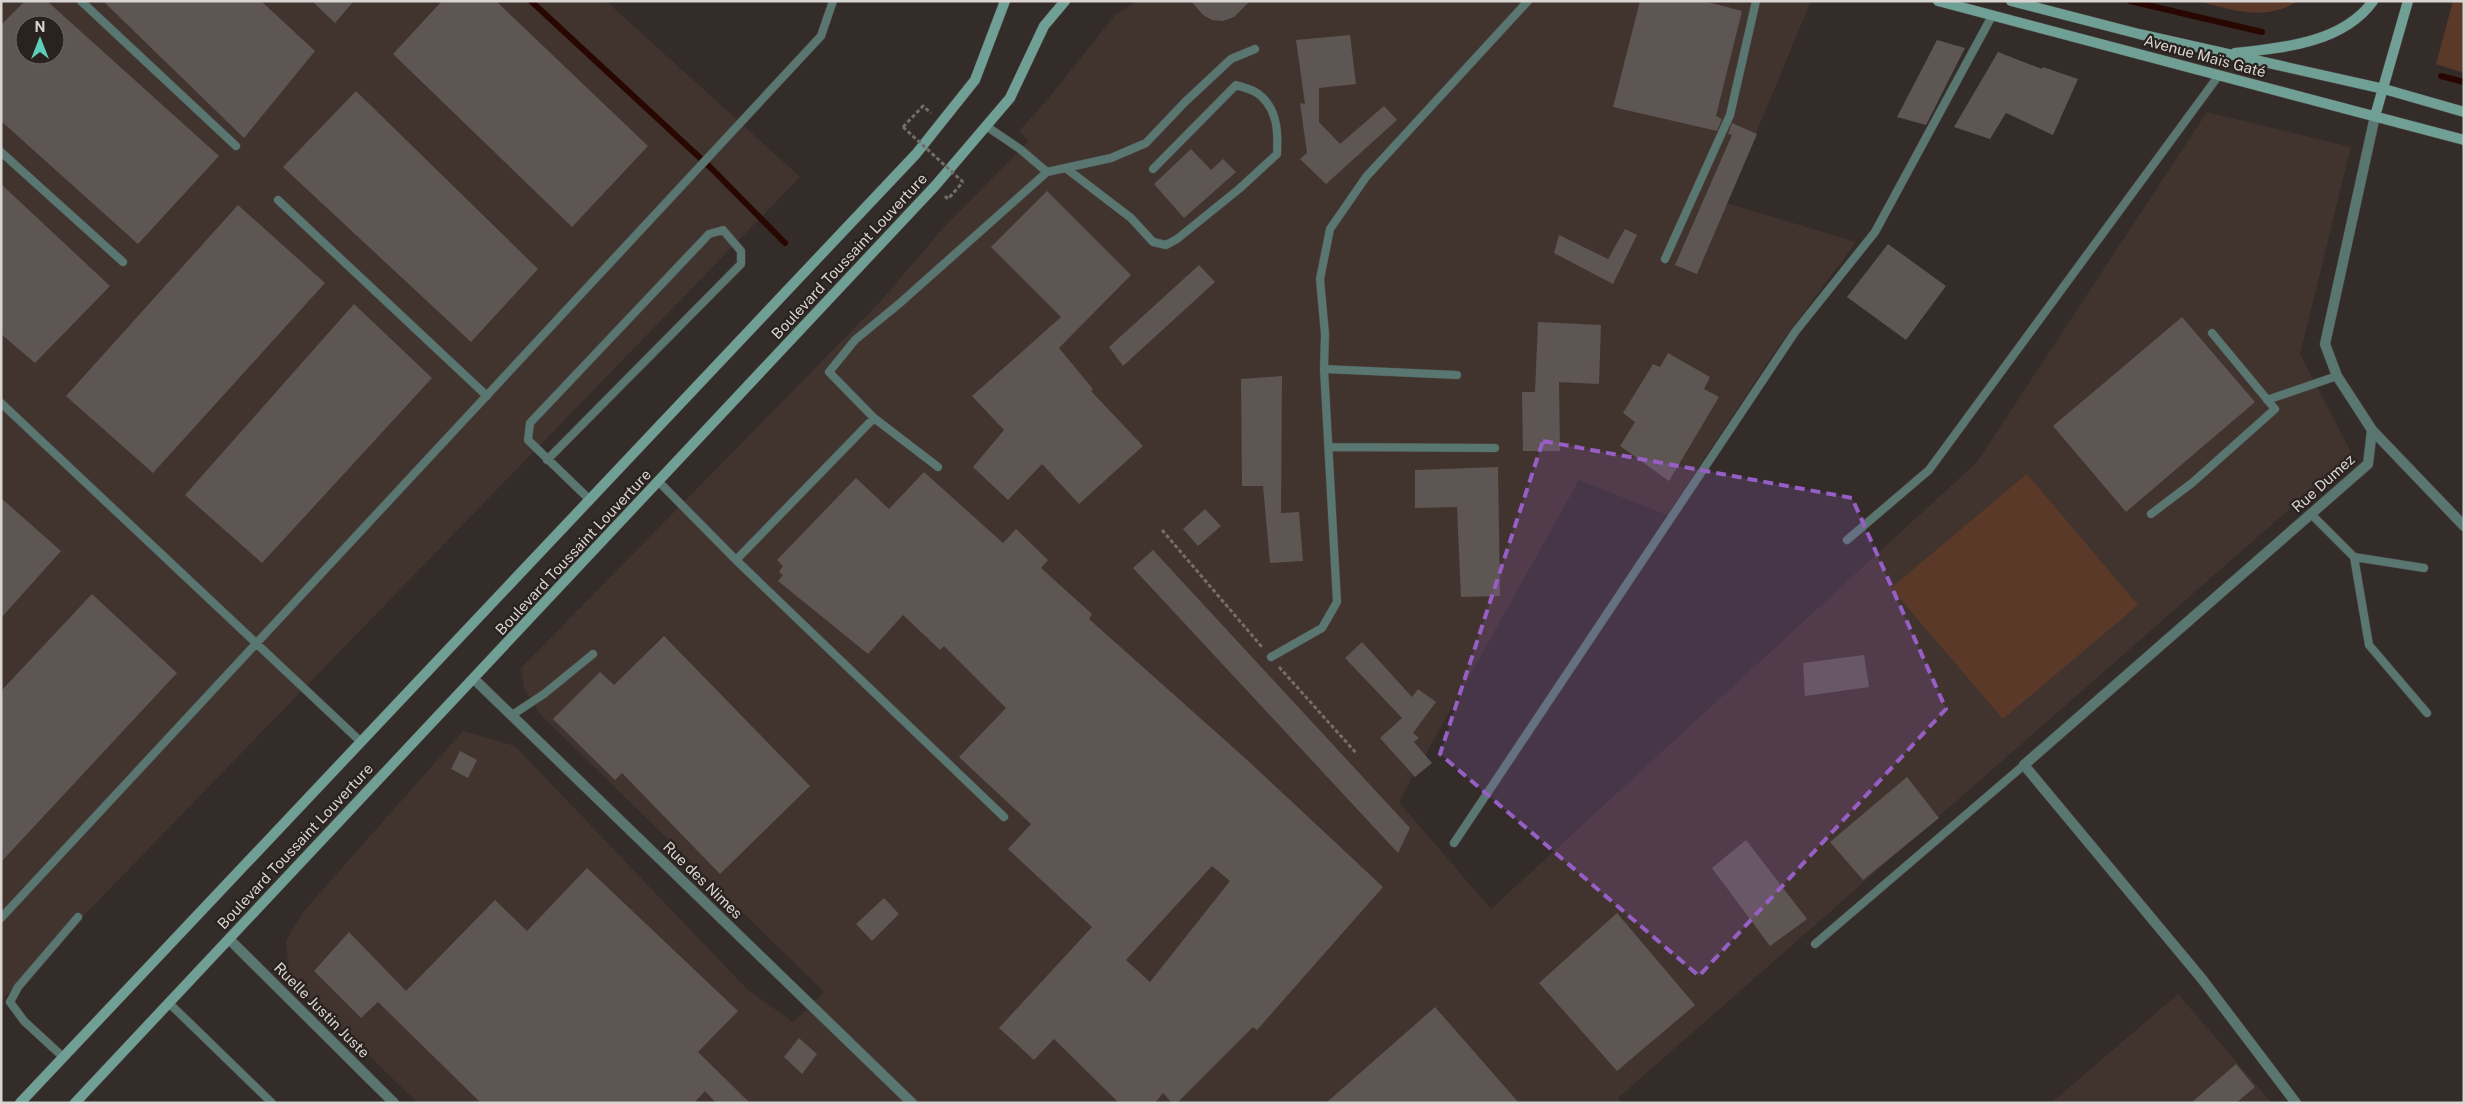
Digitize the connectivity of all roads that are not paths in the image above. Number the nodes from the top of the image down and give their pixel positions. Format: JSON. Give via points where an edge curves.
{"nodes":[{"id":1,"x":82,"y":1,"type":"edge"},
{"id":2,"x":833,"y":1,"type":"edge"},
{"id":3,"x":1005,"y":1,"type":"edge"},
{"id":4,"x":1065,"y":1,"type":"edge"},
{"id":5,"x":1528,"y":1,"type":"edge"},
{"id":6,"x":1756,"y":1,"type":"edge"},
{"id":7,"x":1938,"y":1,"type":"edge"},
{"id":8,"x":2011,"y":1,"type":"edge"},
{"id":9,"x":2372,"y":1,"type":"edge"},
{"id":10,"x":2408,"y":1,"type":"edge"},
{"id":11,"x":1992,"y":16,"type":"junction"},
{"id":12,"x":1255,"y":49,"type":"dead end"},
{"id":13,"x":2226,"y":54,"type":"junction"},
{"id":14,"x":2219,"y":75,"type":"junction"},
{"id":15,"x":2384,"y":89,"type":"junction"},
{"id":16,"x":2464,"y":112,"type":"edge"},
{"id":17,"x":2374,"y":116,"type":"junction"},
{"id":18,"x":986,"y":126,"type":"junction"},
{"id":19,"x":2464,"y":140,"type":"edge"},
{"id":20,"x":236,"y":146,"type":"dead end"},
{"id":21,"x":1,"y":152,"type":"edge"},
{"id":22,"x":1067,"y":169,"type":"junction"},
{"id":23,"x":1153,"y":170,"type":"dead end"},
{"id":24,"x":1047,"y":172,"type":"junction"},
{"id":25,"x":278,"y":200,"type":"dead end"},
{"id":26,"x":1664,"y":259,"type":"dead end"},
{"id":27,"x":123,"y":262,"type":"dead end"},
{"id":28,"x":2212,"y":333,"type":"dead end"},
{"id":29,"x":1324,"y":369,"type":"junction"},
{"id":30,"x":1457,"y":375,"type":"dead end"},
{"id":31,"x":2337,"y":376,"type":"junction"},
{"id":32,"x":487,"y":396,"type":"junction"},
{"id":33,"x":2267,"y":400,"type":"junction"},
{"id":34,"x":1,"y":403,"type":"edge"},
{"id":35,"x":874,"y":418,"type":"junction"},
{"id":36,"x":2372,"y":430,"type":"junction"},
{"id":37,"x":1329,"y":448,"type":"junction"},
{"id":38,"x":1495,"y":448,"type":"dead end"},
{"id":39,"x":547,"y":460,"type":"junction"},
{"id":40,"x":938,"y":467,"type":"dead end"},
{"id":41,"x":659,"y":482,"type":"junction"},
{"id":42,"x":590,"y":499,"type":"junction"},
{"id":43,"x":2151,"y":514,"type":"dead end"},
{"id":44,"x":2311,"y":514,"type":"junction"},
{"id":45,"x":2464,"y":526,"type":"edge"},
{"id":46,"x":1847,"y":540,"type":"dead end"},
{"id":47,"x":2354,"y":558,"type":"junction"},
{"id":48,"x":736,"y":560,"type":"junction"},
{"id":49,"x":2424,"y":568,"type":"dead end"},
{"id":50,"x":257,"y":643,"type":"junction"},
{"id":51,"x":594,"y":654,"type":"dead end"},
{"id":52,"x":1271,"y":657,"type":"road end"},
{"id":53,"x":474,"y":679,"type":"junction"},
{"id":54,"x":2427,"y":713,"type":"dead end"},
{"id":55,"x":512,"y":715,"type":"junction"},
{"id":56,"x":360,"y":741,"type":"junction"},
{"id":57,"x":2024,"y":765,"type":"junction"},
{"id":58,"x":1004,"y":818,"type":"dead end"},
{"id":59,"x":1454,"y":843,"type":"dead end"},
{"id":60,"x":3,"y":913,"type":"edge"},
{"id":61,"x":78,"y":917,"type":"dead end"},
{"id":62,"x":229,"y":938,"type":"junction"},
{"id":63,"x":1815,"y":944,"type":"dead end"},
{"id":64,"x":169,"y":1003,"type":"junction"},
{"id":65,"x":63,"y":1057,"type":"junction"},
{"id":66,"x":20,"y":1103,"type":"edge"},
{"id":67,"x":75,"y":1103,"type":"edge"},
{"id":68,"x":272,"y":1103,"type":"edge"},
{"id":69,"x":394,"y":1103,"type":"edge"},
{"id":70,"x":912,"y":1103,"type":"edge"},
{"id":71,"x":2296,"y":1103,"type":"edge"}],
"edges":[{"from":1,"to":20,"type":"lane"},
{"from":2,"to":32,"type":"lane","via":[[821,36]]},
{"from":3,"to":42,"type":"main road","name":"Boulevard Toussaint Louverture","via":[[975,80],[916,154]]},
{"from":4,"to":18,"type":"main road","name":"Boulevard Toussaint Louverture","via":[[1044,26],[1010,98]]},
{"from":5,"to":29,"type":"lane","via":[[1366,177],[1330,229],[1320,280],[1325,334]]},
{"from":6,"to":26,"type":"lane","via":[[1730,115]]},
{"from":7,"to":11,"type":"main road","name":"Avenue Maïs Gaté"},
{"from":8,"to":13,"type":"main road","name":"Avenue Maïs Gaté"},
{"from":9,"to":13,"type":"main road","via":[[2364,13],[2328,35],[2279,48]]},
{"from":10,"to":15,"type":"main road"},
{"from":11,"to":14,"type":"main road","name":"Avenue Maïs Gaté"},
{"from":11,"to":59,"type":"lane","via":[[1875,232],[1796,332]]},
{"from":12,"to":22,"type":"lane","via":[[1230,59],[1146,143],[1111,158]]},
{"from":13,"to":15,"type":"main road","name":"Avenue Maïs Gaté"},
{"from":14,"to":17,"type":"main road","name":"Avenue Maïs Gaté"},
{"from":14,"to":46,"type":"lane","via":[[1929,470]]},
{"from":15,"to":16,"type":"main road","name":"Avenue Maïs Gaté"},
{"from":15,"to":17,"type":"main road"},
{"from":17,"to":19,"type":"main road","name":"Avenue Maïs Gaté"},
{"from":17,"to":31,"type":"street","via":[[2325,344]]},
{"from":18,"to":24,"type":"lane"},
{"from":18,"to":41,"type":"main road","name":"Boulevard Toussaint Louverture","via":[[935,186]]},
{"from":21,"to":27,"type":"lane"},
{"from":22,"to":23,"type":"lane","via":[[1131,218],[1153,242],[1166,245],[1239,189],[1277,154],[1276,120],[1263,97],[1236,85]]},
{"from":22,"to":24,"type":"lane"},
{"from":24,"to":35,"type":"lane","via":[[855,340],[829,372]]},
{"from":25,"to":32,"type":"lane"},
{"from":28,"to":33,"type":"lane"},
{"from":29,"to":30,"type":"lane"},
{"from":29,"to":37,"type":"lane"},
{"from":31,"to":33,"type":"lane"},
{"from":31,"to":36,"type":"street"},
{"from":32,"to":50,"type":"lane"},
{"from":33,"to":43,"type":"lane","via":[[2275,409],[2192,483]]},
{"from":34,"to":50,"type":"lane"},
{"from":35,"to":40,"type":"lane"},
{"from":35,"to":48,"type":"lane"},
{"from":36,"to":44,"type":"street","name":"Rue Dumez","via":[[2368,464]]},
{"from":36,"to":45,"type":"street"},
{"from":37,"to":38,"type":"lane"},
{"from":37,"to":52,"type":"lane","via":[[1337,602],[1322,628]]},
{"from":39,"to":39,"type":"lane","via":[[741,264],[741,251],[723,230],[708,234],[530,423],[528,440]]},
{"from":39,"to":42,"type":"lane"},
{"from":41,"to":48,"type":"lane"},
{"from":41,"to":53,"type":"main road","name":"Boulevard Toussaint Louverture"},
{"from":42,"to":56,"type":"main road","name":"Boulevard Toussaint Louverture"},
{"from":44,"to":47,"type":"lane"},
{"from":44,"to":57,"type":"street","name":"Rue Dumez"},
{"from":47,"to":49,"type":"lane"},
{"from":47,"to":54,"type":"lane","via":[[2369,645]]},
{"from":48,"to":58,"type":"lane"},
{"from":50,"to":56,"type":"lane"},
{"from":50,"to":60,"type":"lane"},
{"from":51,"to":55,"type":"lane"},
{"from":53,"to":55,"type":"street","name":"Rue des Nimes"},
{"from":53,"to":62,"type":"main road","name":"Boulevard Toussaint Louverture"},
{"from":55,"to":70,"type":"street","name":"Rue des Nimes"},
{"from":56,"to":65,"type":"main road","name":"Boulevard Toussaint Louverture"},
{"from":57,"to":63,"type":"lane"},
{"from":57,"to":71,"type":"street","via":[[2202,979]]},
{"from":61,"to":65,"type":"lane","via":[[18,987],[10,1002],[24,1021]]},
{"from":62,"to":64,"type":"main road","name":"Boulevard Toussaint Louverture"},
{"from":62,"to":69,"type":"street","name":"Ruelle Justin Juste"},
{"from":64,"to":67,"type":"main road","name":"Boulevard Toussaint Louverture"},
{"from":64,"to":68,"type":"lane"},
{"from":65,"to":66,"type":"main road","name":"Boulevard Toussaint Louverture"}]}
